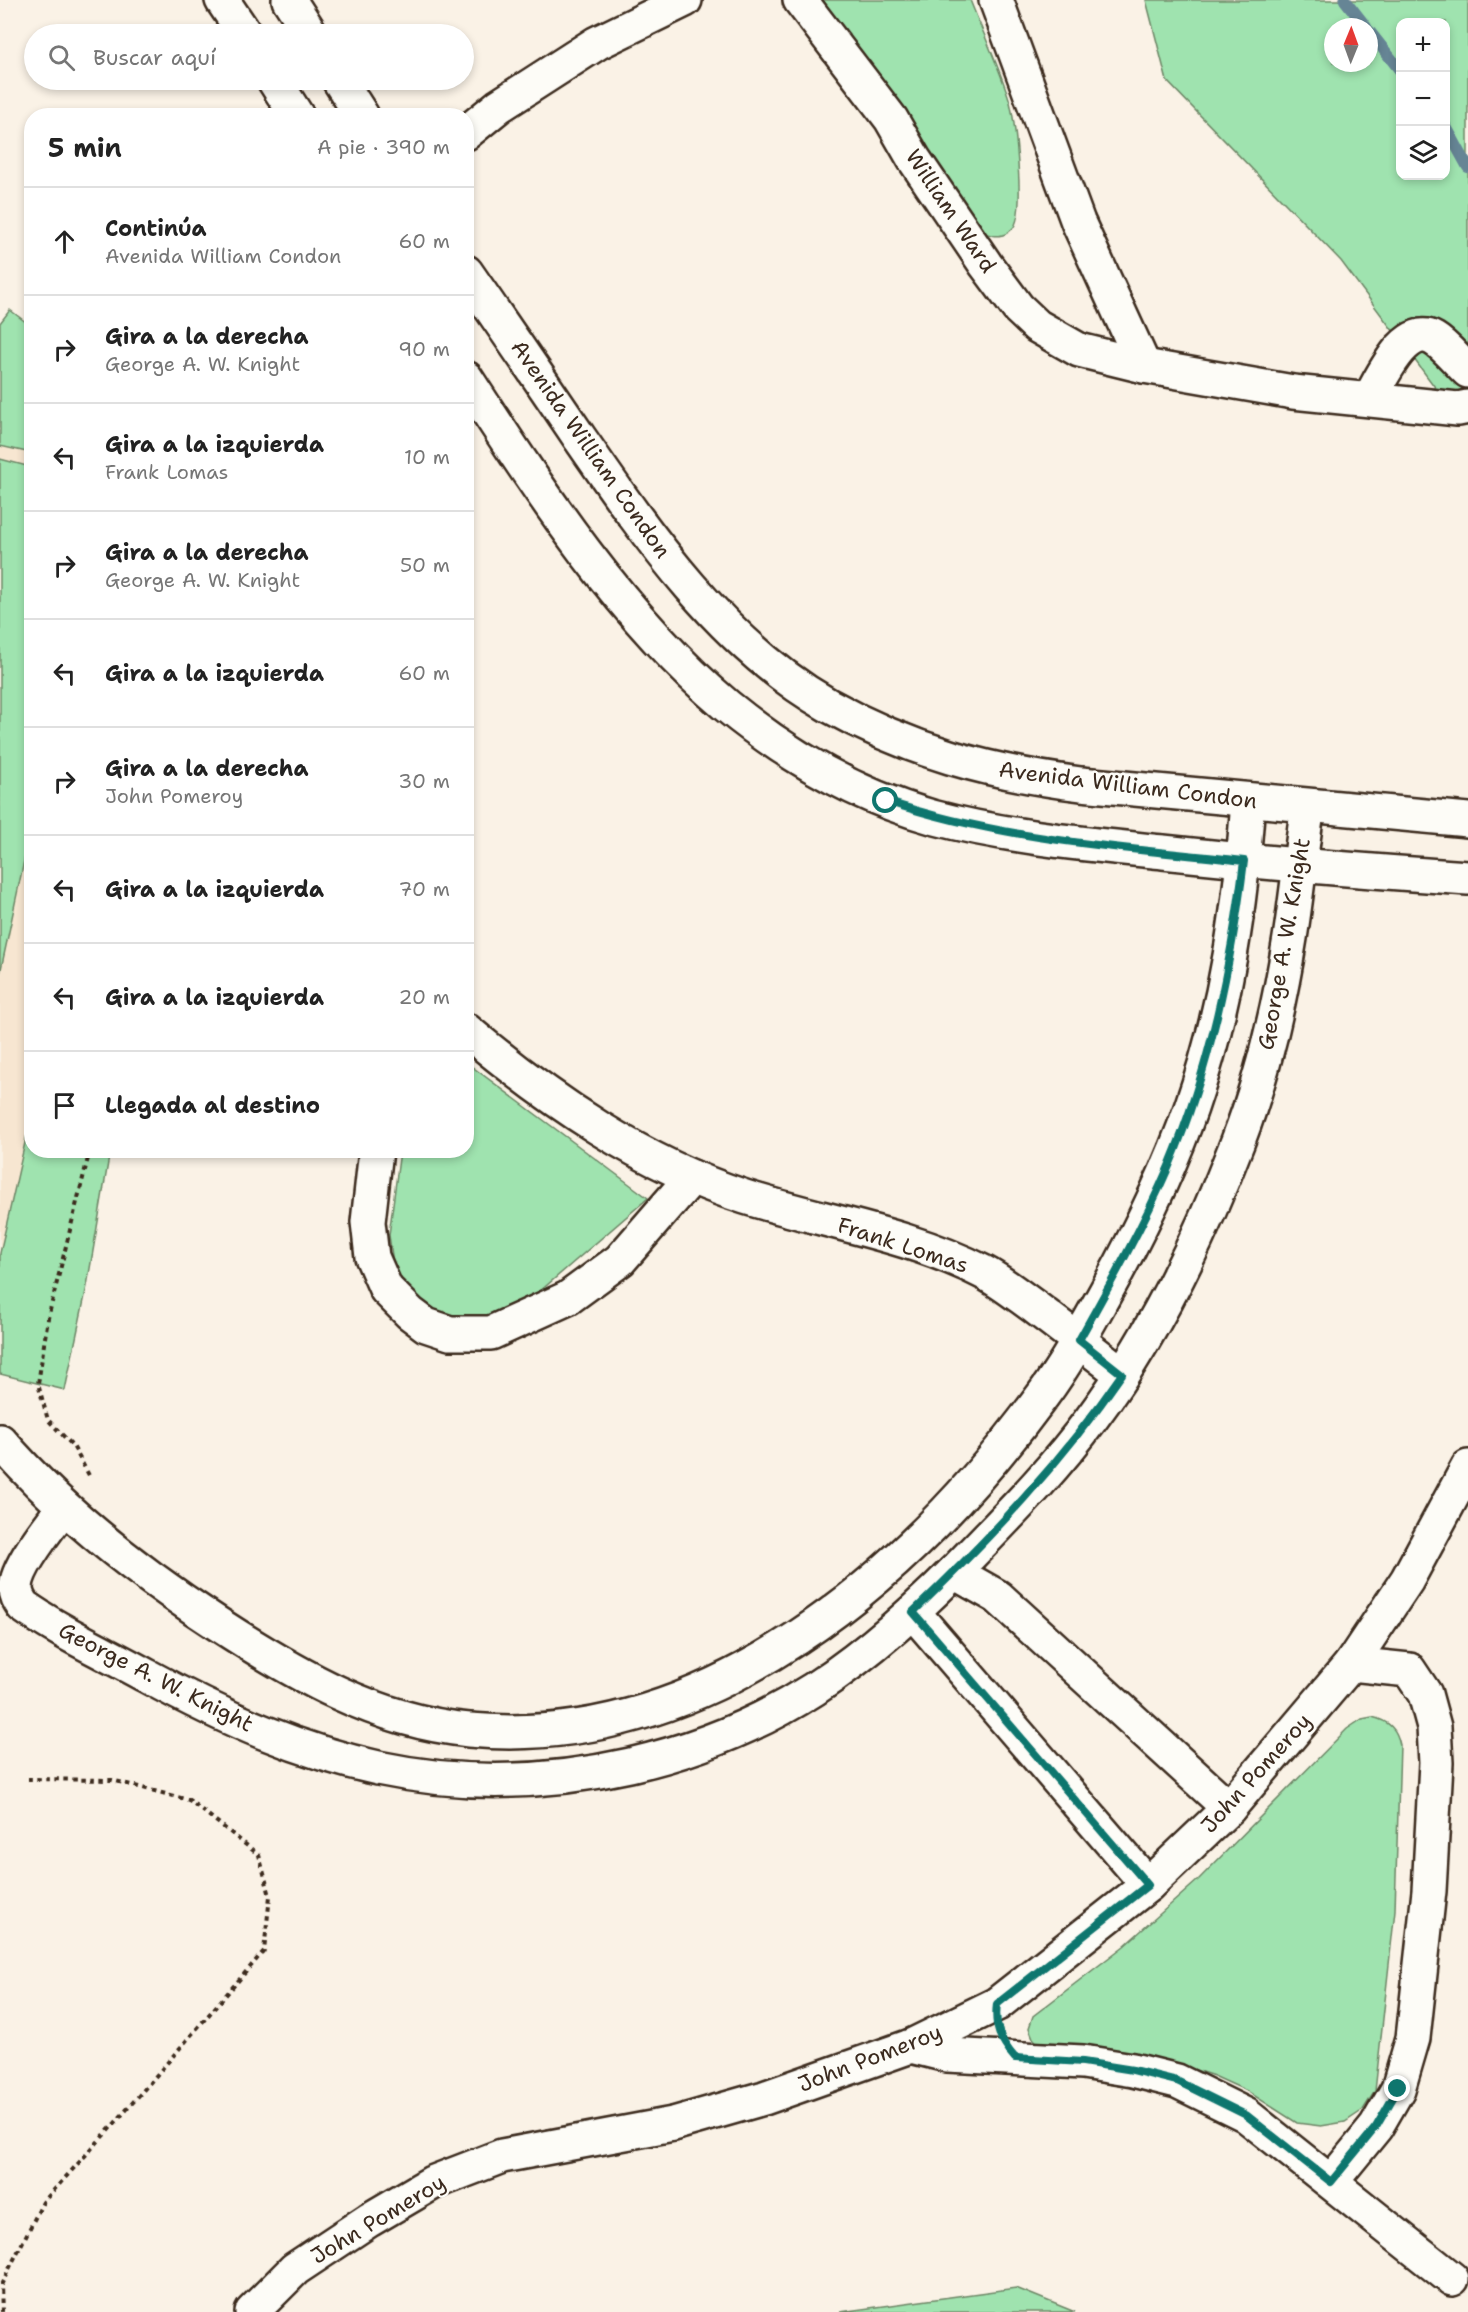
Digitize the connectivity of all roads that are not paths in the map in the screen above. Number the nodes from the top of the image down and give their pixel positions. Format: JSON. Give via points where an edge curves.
{"nodes":[{"id":1,"x":222,"y":0,"type":"edge"},
{"id":2,"x":289,"y":0,"type":"edge"},
{"id":3,"x":685,"y":0,"type":"edge"},
{"id":4,"x":800,"y":0,"type":"edge"},
{"id":5,"x":996,"y":0,"type":"edge"},
{"id":6,"x":238,"y":24,"type":"edge"},
{"id":7,"x":305,"y":24,"type":"edge"},
{"id":8,"x":280,"y":90,"type":"edge"},
{"id":9,"x":345,"y":90,"type":"edge"},
{"id":10,"x":292,"y":108,"type":"edge"},
{"id":11,"x":357,"y":108,"type":"edge"},
{"id":12,"x":474,"y":126,"type":"edge"},
{"id":13,"x":474,"y":284,"type":"edge"},
{"id":14,"x":1144,"y":366,"type":"junction"},
{"id":15,"x":1468,"y":371,"type":"edge"},
{"id":16,"x":474,"y":390,"type":"edge"},
{"id":17,"x":1369,"y":399,"type":"junction"},
{"id":18,"x":1468,"y":407,"type":"edge"},
{"id":19,"x":1248,"y":800,"type":"junction"},
{"id":20,"x":1308,"y":806,"type":"junction"},
{"id":21,"x":1468,"y":820,"type":"edge"},
{"id":22,"x":1244,"y":861,"type":"junction"},
{"id":23,"x":1299,"y":867,"type":"junction"},
{"id":24,"x":1468,"y":878,"type":"edge"},
{"id":25,"x":474,"y":1037,"type":"edge"},
{"id":26,"x":374,"y":1158,"type":"edge"},
{"id":27,"x":692,"y":1177,"type":"junction"},
{"id":28,"x":1079,"y":1340,"type":"junction"},
{"id":29,"x":1122,"y":1374,"type":"junction"},
{"id":30,"x":0,"y":1441,"type":"edge"},
{"id":31,"x":1468,"y":1467,"type":"edge"},
{"id":32,"x":64,"y":1507,"type":"junction"},
{"id":33,"x":954,"y":1572,"type":"junction"},
{"id":34,"x":913,"y":1612,"type":"junction"},
{"id":35,"x":1351,"y":1664,"type":"junction"},
{"id":36,"x":1228,"y":1808,"type":"junction"},
{"id":37,"x":1148,"y":1885,"type":"junction"},
{"id":38,"x":997,"y":2004,"type":"junction"},
{"id":39,"x":911,"y":2046,"type":"junction"},
{"id":40,"x":1015,"y":2058,"type":"junction"},
{"id":41,"x":1331,"y":2182,"type":"junction"},
{"id":42,"x":1452,"y":2279,"type":"dead end"},
{"id":43,"x":252,"y":2312,"type":"edge"}],
"edges":[{"from":1,"to":6,"type":"street"},
{"from":2,"to":7,"type":"street"},
{"from":3,"to":12,"type":"street","via":[[597,43]]},
{"from":4,"to":14,"type":"street","name":"William Ward","via":[[891,119],[914,159],[1018,308],[1037,326],[1079,350]]},
{"from":5,"to":14,"type":"street","via":[[1078,222]]},
{"from":8,"to":10,"type":"street"},
{"from":9,"to":11,"type":"street"},
{"from":13,"to":19,"type":"street","name":"Avenida William Condon","via":[[641,526],[719,618],[788,678],[826,704],[920,749],[1025,777]]},
{"from":14,"to":17,"type":"street","name":"William Ward","via":[[1293,392]]},
{"from":15,"to":17,"type":"street","via":[[1435,339],[1419,336],[1401,347]]},
{"from":16,"to":22,"type":"street","via":[[561,519],[649,627],[728,706],[803,760],[886,801],[964,824],[1075,843]]},
{"from":17,"to":18,"type":"street","name":"William Ward"},
{"from":19,"to":20,"type":"street","name":"Avenida William Condon"},
{"from":19,"to":22,"type":"street"},
{"from":20,"to":21,"type":"street","name":"Avenida William Condon"},
{"from":20,"to":23,"type":"street","name":"George A. W. Knight"},
{"from":22,"to":23,"type":"street"},
{"from":22,"to":28,"type":"street","via":[[1225,986],[1191,1107],[1144,1222]]},
{"from":23,"to":24,"type":"street"},
{"from":23,"to":29,"type":"street","name":"George A. W. Knight","via":[[1277,1008],[1240,1136],[1189,1255]]},
{"from":25,"to":27,"type":"street","name":"Frank Lomas","via":[[580,1116]]},
{"from":26,"to":27,"type":"street","via":[[368,1222],[372,1257],[386,1289],[410,1313],[426,1325],[450,1333],[491,1332],[568,1298],[620,1260]]},
{"from":27,"to":28,"type":"street","name":"Frank Lomas","via":[[746,1197],[947,1256],[985,1273]]},
{"from":28,"to":29,"type":"street","name":"Frank Lomas"},
{"from":28,"to":32,"type":"street","via":[[1009,1439],[944,1512],[890,1564],[818,1623],[722,1682],[643,1712],[567,1728],[469,1730],[379,1711],[336,1693],[285,1667],[187,1604]]},
{"from":29,"to":33,"type":"street","name":"George A. W. Knight","via":[[1064,1454]]},
{"from":30,"to":32,"type":"street"},
{"from":31,"to":35,"type":"street","name":"John Pomeroy","via":[[1407,1580]]},
{"from":32,"to":34,"type":"street","name":"George A. W. Knight","via":[[32,1552],[17,1582],[17,1597],[23,1606],[195,1702],[291,1743],[380,1769],[452,1780],[535,1780],[594,1773],[708,1742],[814,1688],[866,1652]]},
{"from":33,"to":34,"type":"street","name":"George A. W. Knight"},
{"from":33,"to":36,"type":"street","via":[[998,1598]]},
{"from":34,"to":37,"type":"street"},
{"from":35,"to":36,"type":"street","name":"John Pomeroy"},
{"from":35,"to":41,"type":"street","via":[[1409,1670],[1425,1694],[1434,1727],[1434,1797],[1429,1891],[1413,2038],[1398,2089],[1376,2127]]},
{"from":36,"to":37,"type":"street","name":"John Pomeroy"},
{"from":37,"to":38,"type":"street","name":"John Pomeroy"},
{"from":38,"to":39,"type":"street","name":"John Pomeroy"},
{"from":38,"to":40,"type":"street","via":[[1000,2038]]},
{"from":39,"to":40,"type":"street","via":[[946,2055]]},
{"from":39,"to":43,"type":"street","name":"John Pomeroy","via":[[696,2118],[502,2156],[432,2183],[295,2269]]},
{"from":40,"to":41,"type":"street","via":[[1083,2062],[1177,2081],[1246,2115]]},
{"from":41,"to":42,"type":"street"}]}
